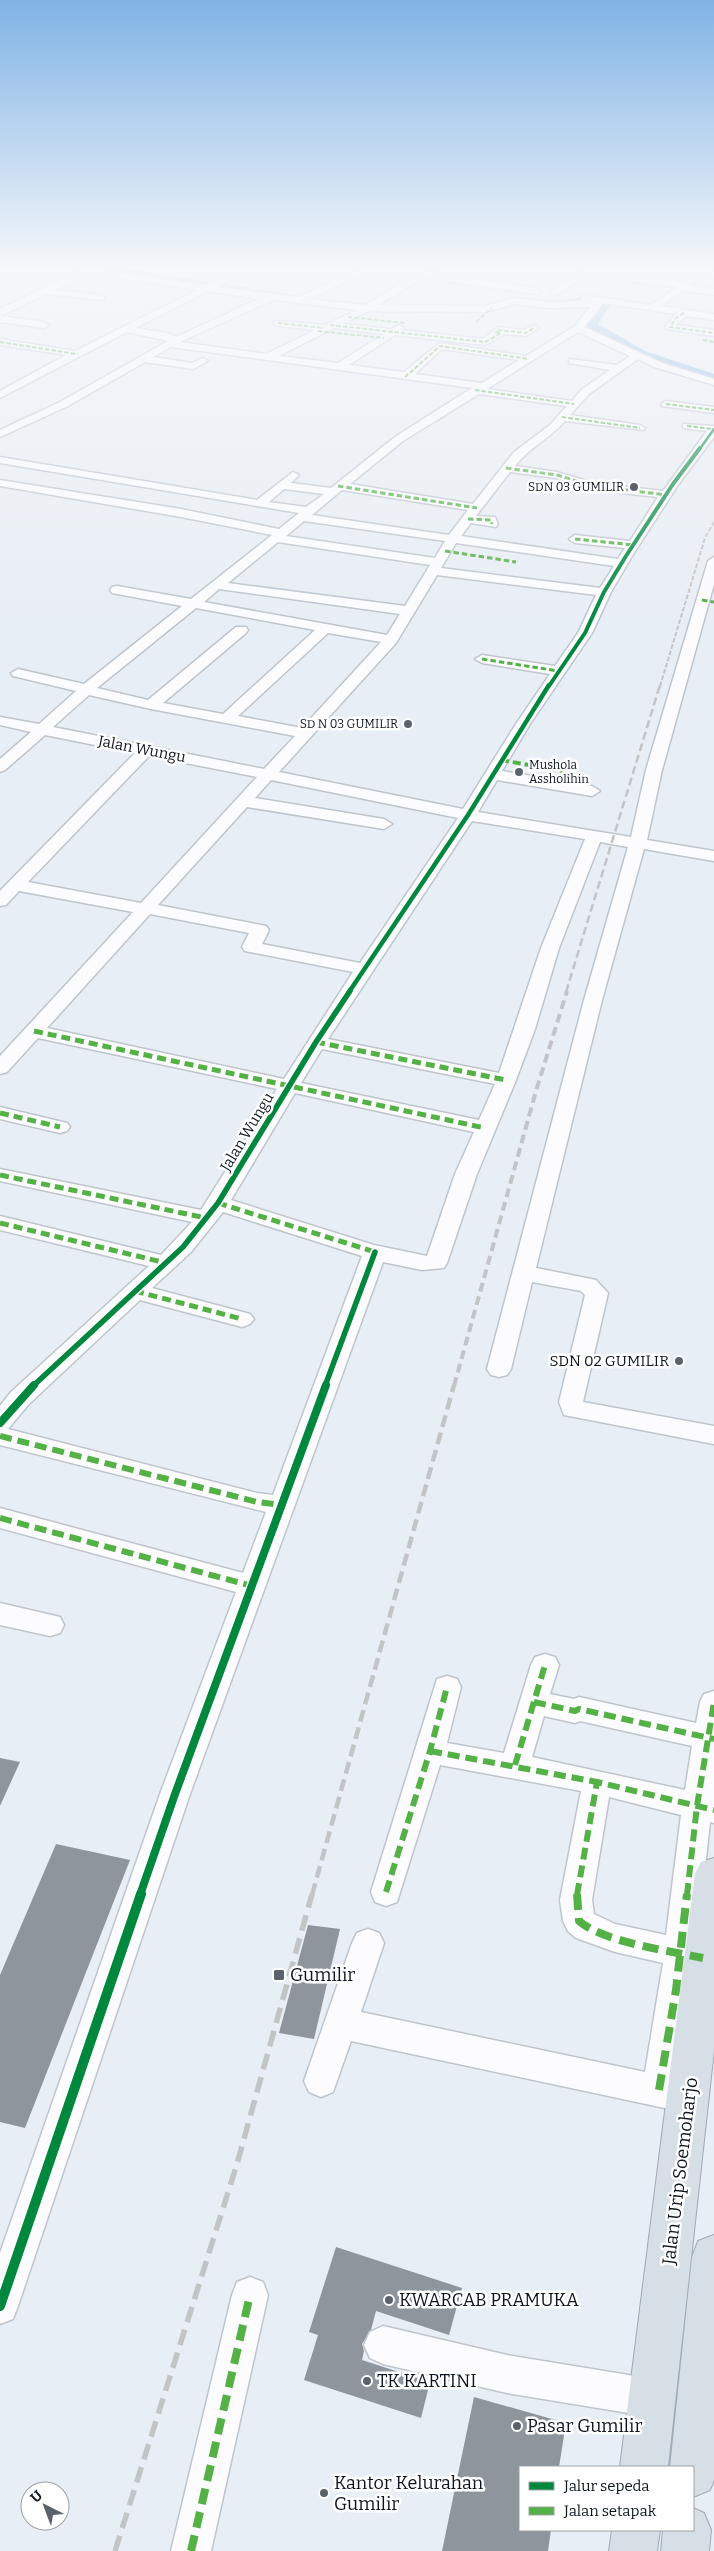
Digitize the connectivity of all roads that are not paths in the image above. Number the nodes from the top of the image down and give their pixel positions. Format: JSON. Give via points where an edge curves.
{"nodes":[{"id":1,"x":20,"y":384,"type":"edge"},
{"id":2,"x":99,"y":384,"type":"edge"},
{"id":3,"x":452,"y":384,"type":"edge"},
{"id":4,"x":486,"y":384,"type":"edge"},
{"id":5,"x":595,"y":384,"type":"edge"},
{"id":6,"x":479,"y":388,"type":"junction"},
{"id":7,"x":0,"y":395,"type":"edge"},
{"id":8,"x":570,"y":403,"type":"junction"},
{"id":9,"x":666,"y":404,"type":"dead end"},
{"id":10,"x":714,"y":410,"type":"edge"},
{"id":11,"x":562,"y":418,"type":"junction"},
{"id":12,"x":686,"y":426,"type":"dead end"},
{"id":13,"x":640,"y":428,"type":"dead end"},
{"id":14,"x":714,"y":429,"type":"edge"},
{"id":15,"x":0,"y":434,"type":"edge"},
{"id":16,"x":0,"y":460,"type":"edge"},
{"id":17,"x":506,"y":468,"type":"junction"},
{"id":18,"x":293,"y":475,"type":"dead end"},
{"id":19,"x":0,"y":483,"type":"edge"},
{"id":20,"x":283,"y":485,"type":"junction"},
{"id":21,"x":335,"y":489,"type":"junction"},
{"id":22,"x":667,"y":495,"type":"junction"},
{"id":23,"x":259,"y":504,"type":"junction"},
{"id":24,"x":473,"y":513,"type":"junction"},
{"id":25,"x":304,"y":514,"type":"junction"},
{"id":26,"x":492,"y":524,"type":"dead end"},
{"id":27,"x":278,"y":535,"type":"junction"},
{"id":28,"x":453,"y":538,"type":"junction"},
{"id":29,"x":575,"y":539,"type":"dead end"},
{"id":30,"x":634,"y":545,"type":"junction"},
{"id":31,"x":714,"y":560,"type":"edge"},
{"id":32,"x":440,"y":562,"type":"junction"},
{"id":33,"x":516,"y":562,"type":"dead end"},
{"id":34,"x":622,"y":563,"type":"junction"},
{"id":35,"x":216,"y":585,"type":"junction"},
{"id":36,"x":117,"y":590,"type":"dead end"},
{"id":37,"x":604,"y":592,"type":"junction"},
{"id":38,"x":708,"y":601,"type":"edge"},
{"id":39,"x":191,"y":605,"type":"junction"},
{"id":40,"x":409,"y":610,"type":"junction"},
{"id":41,"x":324,"y":629,"type":"junction"},
{"id":42,"x":241,"y":630,"type":"dead end"},
{"id":43,"x":391,"y":640,"type":"junction"},
{"id":44,"x":482,"y":659,"type":"dead end"},
{"id":45,"x":558,"y":671,"type":"junction"},
{"id":46,"x":18,"y":673,"type":"dead end"},
{"id":47,"x":86,"y":689,"type":"junction"},
{"id":48,"x":151,"y":705,"type":"junction"},
{"id":49,"x":226,"y":719,"type":"junction"},
{"id":50,"x":0,"y":721,"type":"edge"},
{"id":51,"x":41,"y":729,"type":"junction"},
{"id":52,"x":304,"y":733,"type":"junction"},
{"id":53,"x":146,"y":750,"type":"junction"},
{"id":54,"x":501,"y":760,"type":"junction"},
{"id":55,"x":0,"y":767,"type":"edge"},
{"id":56,"x":563,"y":771,"type":"dead end"},
{"id":57,"x":266,"y":774,"type":"junction"},
{"id":58,"x":492,"y":774,"type":"junction"},
{"id":59,"x":592,"y":791,"type":"dead end"},
{"id":60,"x":242,"y":801,"type":"junction"},
{"id":61,"x":468,"y":815,"type":"junction"},
{"id":62,"x":384,"y":824,"type":"dead end"},
{"id":63,"x":595,"y":835,"type":"junction"},
{"id":64,"x":638,"y":842,"type":"junction"},
{"id":65,"x":714,"y":856,"type":"edge"},
{"id":66,"x":15,"y":885,"type":"junction"},
{"id":67,"x":0,"y":901,"type":"edge"},
{"id":68,"x":144,"y":908,"type":"junction"},
{"id":69,"x":364,"y":969,"type":"junction"},
{"id":70,"x":34,"y":1031,"type":"junction"},
{"id":71,"x":316,"y":1042,"type":"junction"},
{"id":72,"x":0,"y":1068,"type":"edge"},
{"id":73,"x":506,"y":1080,"type":"junction"},
{"id":74,"x":288,"y":1087,"type":"junction"},
{"id":75,"x":0,"y":1113,"type":"edge"},
{"id":76,"x":60,"y":1127,"type":"dead end"},
{"id":77,"x":485,"y":1128,"type":"junction"},
{"id":78,"x":0,"y":1175,"type":"edge"},
{"id":79,"x":212,"y":1210,"type":"junction"},
{"id":80,"x":0,"y":1223,"type":"edge"},
{"id":81,"x":375,"y":1252,"type":"junction"},
{"id":82,"x":166,"y":1263,"type":"junction"},
{"id":83,"x":522,"y":1273,"type":"junction"},
{"id":84,"x":135,"y":1291,"type":"junction"},
{"id":85,"x":242,"y":1319,"type":"dead end"},
{"id":86,"x":499,"y":1369,"type":"dead end"},
{"id":87,"x":0,"y":1423,"type":"edge"},
{"id":88,"x":714,"y":1435,"type":"edge"},
{"id":89,"x":0,"y":1436,"type":"edge"},
{"id":90,"x":282,"y":1505,"type":"junction"},
{"id":91,"x":0,"y":1518,"type":"edge"},
{"id":92,"x":252,"y":1586,"type":"junction"},
{"id":93,"x":0,"y":1614,"type":"edge"},
{"id":94,"x":50,"y":1625,"type":"dead end"},
{"id":95,"x":545,"y":1665,"type":"dead end"},
{"id":96,"x":447,"y":1687,"type":"dead end"},
{"id":97,"x":534,"y":1702,"type":"junction"},
{"id":98,"x":714,"y":1702,"type":"edge"},
{"id":99,"x":711,"y":1738,"type":"edge"},
{"id":100,"x":430,"y":1751,"type":"junction"},
{"id":101,"x":515,"y":1765,"type":"junction"},
{"id":102,"x":597,"y":1782,"type":"junction"},
{"id":103,"x":705,"y":1808,"type":"edge"},
{"id":104,"x":714,"y":1874,"type":"edge"},
{"id":105,"x":386,"y":1892,"type":"dead end"},
{"id":106,"x":368,"y":1943,"type":"dead end"},
{"id":107,"x":699,"y":1972,"type":"edge"},
{"id":108,"x":340,"y":2023,"type":"junction"},
{"id":109,"x":321,"y":2081,"type":"dead end"},
{"id":110,"x":674,"y":2094,"type":"junction"},
{"id":111,"x":714,"y":2257,"type":"edge"},
{"id":112,"x":250,"y":2295,"type":"dead end"},
{"id":113,"x":0,"y":2306,"type":"edge"},
{"id":114,"x":383,"y":2345,"type":"dead end"},
{"id":115,"x":653,"y":2398,"type":"junction"},
{"id":116,"x":644,"y":2466,"type":"edge"},
{"id":117,"x":694,"y":2466,"type":"edge"},
{"id":118,"x":636,"y":2531,"type":"edge"},
{"id":119,"x":687,"y":2531,"type":"edge"},
{"id":120,"x":191,"y":2551,"type":"edge"},
{"id":121,"x":633,"y":2551,"type":"edge"},
{"id":122,"x":685,"y":2551,"type":"edge"}],
"edges":[{"from":1,"to":7,"type":"street"},
{"from":2,"to":15,"type":"street"},
{"from":3,"to":6,"type":"street"},
{"from":4,"to":6,"type":"street"},
{"from":5,"to":8,"type":"street"},
{"from":6,"to":8,"type":"street"},
{"from":6,"to":21,"type":"street","via":[[400,439]]},
{"from":8,"to":11,"type":"street"},
{"from":9,"to":10,"type":"street"},
{"from":11,"to":13,"type":"street"},
{"from":11,"to":17,"type":"street","via":[[549,432],[520,452]]},
{"from":12,"to":14,"type":"street"},
{"from":14,"to":22,"type":"street"},
{"from":16,"to":23,"type":"street"},
{"from":17,"to":22,"type":"street","via":[[563,476],[593,486]]},
{"from":17,"to":24,"type":"street"},
{"from":18,"to":20,"type":"street"},
{"from":19,"to":27,"type":"street","via":[[181,513]]},
{"from":20,"to":21,"type":"street"},
{"from":20,"to":23,"type":"street"},
{"from":21,"to":24,"type":"street"},
{"from":21,"to":25,"type":"street"},
{"from":22,"to":30,"type":"street"},
{"from":23,"to":25,"type":"street"},
{"from":24,"to":26,"type":"street","via":[[491,520]]},
{"from":24,"to":28,"type":"street"},
{"from":25,"to":27,"type":"street"},
{"from":25,"to":28,"type":"street"},
{"from":27,"to":32,"type":"street"},
{"from":27,"to":35,"type":"street"},
{"from":28,"to":32,"type":"street"},
{"from":28,"to":34,"type":"street"},
{"from":29,"to":30,"type":"street"},
{"from":30,"to":34,"type":"street"},
{"from":31,"to":38,"type":"street"},
{"from":32,"to":33,"type":"street"},
{"from":32,"to":37,"type":"street"},
{"from":32,"to":40,"type":"street"},
{"from":34,"to":37,"type":"street"},
{"from":35,"to":39,"type":"street"},
{"from":35,"to":40,"type":"street"},
{"from":36,"to":39,"type":"street"},
{"from":37,"to":45,"type":"street","via":[[584,633]]},
{"from":38,"to":64,"type":"street","via":[[689,652],[654,770]]},
{"from":39,"to":41,"type":"street"},
{"from":39,"to":47,"type":"street"},
{"from":40,"to":43,"type":"street"},
{"from":41,"to":43,"type":"street"},
{"from":41,"to":49,"type":"street"},
{"from":42,"to":48,"type":"street"},
{"from":43,"to":52,"type":"street"},
{"from":44,"to":45,"type":"street"},
{"from":45,"to":54,"type":"street"},
{"from":46,"to":47,"type":"street"},
{"from":47,"to":48,"type":"street"},
{"from":47,"to":51,"type":"street"},
{"from":48,"to":49,"type":"street"},
{"from":49,"to":52,"type":"street"},
{"from":50,"to":51,"type":"street","name":"Jalan Wungu"},
{"from":51,"to":53,"type":"street","name":"Jalan Wungu"},
{"from":51,"to":55,"type":"street"},
{"from":52,"to":57,"type":"street"},
{"from":53,"to":57,"type":"street","name":"Jalan Wungu"},
{"from":53,"to":66,"type":"street"},
{"from":54,"to":56,"type":"street"},
{"from":54,"to":58,"type":"street"},
{"from":57,"to":60,"type":"street"},
{"from":57,"to":61,"type":"street","name":"Jalan Wungu"},
{"from":58,"to":59,"type":"street"},
{"from":58,"to":61,"type":"street"},
{"from":60,"to":62,"type":"street"},
{"from":60,"to":68,"type":"street"},
{"from":61,"to":63,"type":"street"},
{"from":61,"to":69,"type":"street","name":"Jalan Wungu"},
{"from":63,"to":64,"type":"street"},
{"from":63,"to":73,"type":"street","via":[[550,948]]},
{"from":64,"to":65,"type":"street"},
{"from":64,"to":83,"type":"street"},
{"from":66,"to":67,"type":"street"},
{"from":66,"to":68,"type":"street"},
{"from":68,"to":69,"type":"street","via":[[260,930],[251,947]]},
{"from":68,"to":70,"type":"street"},
{"from":69,"to":71,"type":"street","name":"Jalan Wungu"},
{"from":70,"to":72,"type":"street"},
{"from":70,"to":74,"type":"street"},
{"from":71,"to":73,"type":"street"},
{"from":71,"to":74,"type":"street","name":"Jalan Wungu"},
{"from":73,"to":77,"type":"street"},
{"from":74,"to":77,"type":"street"},
{"from":74,"to":79,"type":"street","name":"Jalan Wungu"},
{"from":75,"to":76,"type":"street"},
{"from":77,"to":81,"type":"street","via":[[436,1264],[423,1265]]},
{"from":78,"to":79,"type":"street"},
{"from":79,"to":81,"type":"street"},
{"from":79,"to":82,"type":"street","name":"Jalan Wungu"},
{"from":80,"to":82,"type":"street"},
{"from":81,"to":90,"type":"street"},
{"from":82,"to":84,"type":"street","name":"Jalan Wungu"},
{"from":83,"to":86,"type":"street"},
{"from":83,"to":88,"type":"street","via":[[588,1286],[597,1293],[571,1402],[573,1408]]},
{"from":84,"to":85,"type":"street"},
{"from":84,"to":87,"type":"street","name":"Jalan Wungu","via":[[20,1398]]},
{"from":89,"to":90,"type":"street","via":[[238,1497]]},
{"from":90,"to":92,"type":"street"},
{"from":91,"to":92,"type":"street"},
{"from":92,"to":113,"type":"street","via":[[148,1872]]},
{"from":93,"to":94,"type":"street"},
{"from":95,"to":97,"type":"street"},
{"from":96,"to":100,"type":"street"},
{"from":97,"to":99,"type":"street"},
{"from":97,"to":101,"type":"street"},
{"from":98,"to":99,"type":"street"},
{"from":99,"to":103,"type":"street"},
{"from":100,"to":101,"type":"street","via":[[472,1761]]},
{"from":100,"to":105,"type":"street"},
{"from":101,"to":102,"type":"street"},
{"from":102,"to":103,"type":"street"},
{"from":102,"to":107,"type":"street","via":[[576,1900],[579,1921],[587,1928]]},
{"from":103,"to":107,"type":"street"},
{"from":104,"to":107,"type":"highway","name":"Jalan Urip Soemoharjo"},
{"from":106,"to":108,"type":"street"},
{"from":107,"to":110,"type":"highway","name":"Jalan Urip Soemoharjo"},
{"from":108,"to":109,"type":"street"},
{"from":108,"to":110,"type":"street"},
{"from":110,"to":115,"type":"highway","name":"Jalan Urip Soemoharjo"},
{"from":111,"to":117,"type":"highway"},
{"from":112,"to":120,"type":"street"},
{"from":114,"to":115,"type":"street","via":[[507,2374]]},
{"from":115,"to":116,"type":"highway","name":"Jalan Urip Soemoharjo"},
{"from":118,"to":121,"type":"highway"},
{"from":119,"to":122,"type":"highway"}]}
